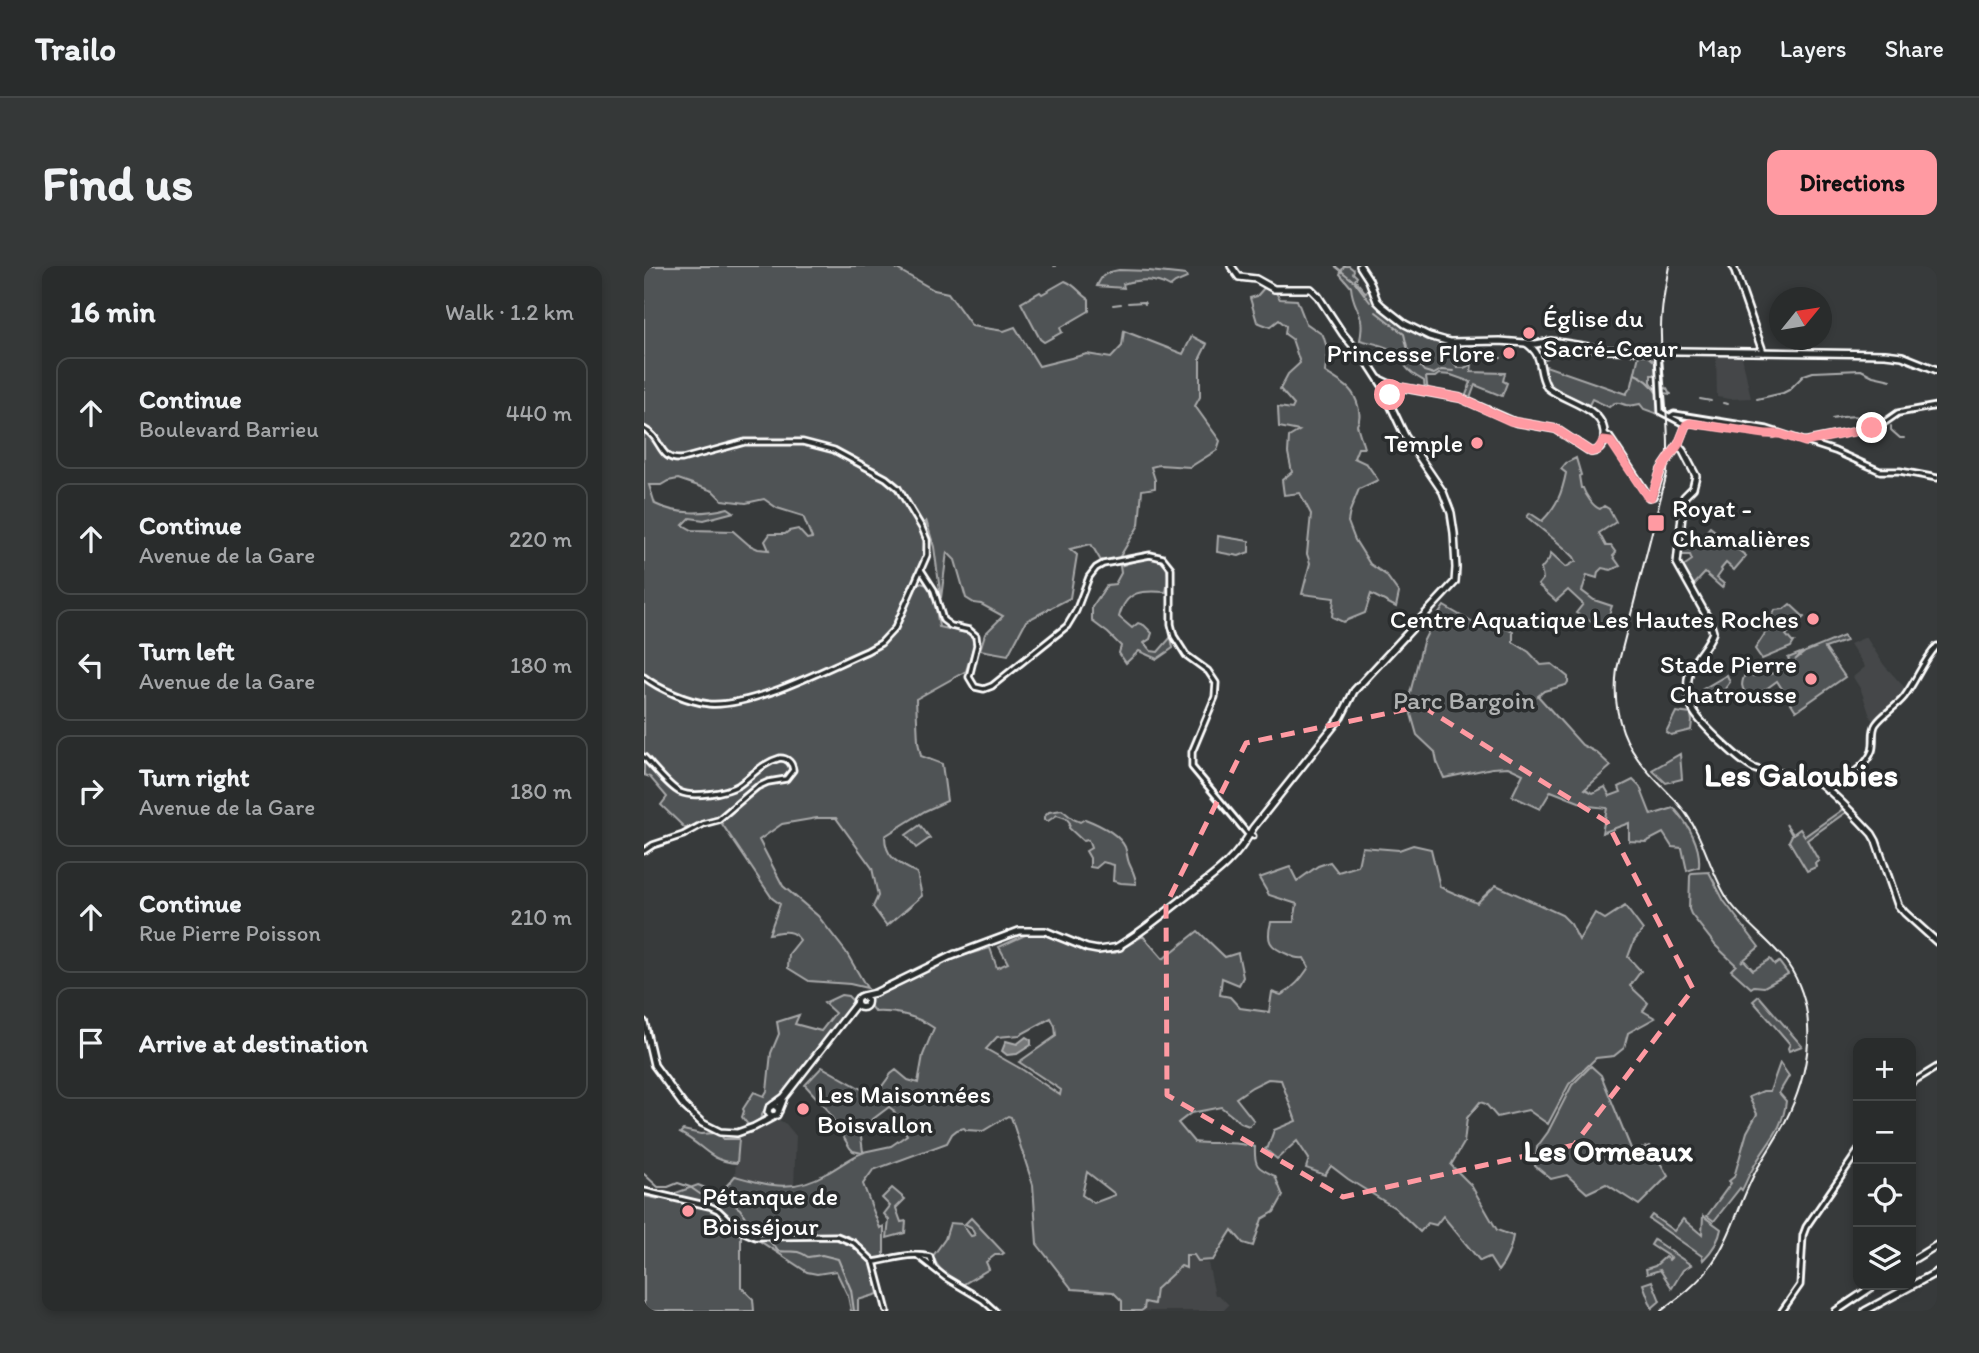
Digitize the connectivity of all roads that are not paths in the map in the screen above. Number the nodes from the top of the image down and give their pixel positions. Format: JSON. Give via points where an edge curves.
{"nodes":[{"id":1,"x":1231,"y":266,"type":"edge"},
{"id":2,"x":1360,"y":266,"type":"edge"},
{"id":3,"x":1733,"y":266,"type":"edge"},
{"id":4,"x":1539,"y":349,"type":"junction"},
{"id":5,"x":1656,"y":351,"type":"junction"},
{"id":6,"x":1760,"y":352,"type":"junction"},
{"id":7,"x":1935,"y":371,"type":"edge"},
{"id":8,"x":1389,"y":388,"type":"junction"},
{"id":9,"x":1937,"y":406,"type":"edge"},
{"id":10,"x":1671,"y":415,"type":"junction"},
{"id":11,"x":1686,"y":425,"type":"junction"},
{"id":12,"x":644,"y":429,"type":"edge"},
{"id":13,"x":1776,"y":433,"type":"junction"},
{"id":14,"x":1604,"y":438,"type":"junction"},
{"id":15,"x":1816,"y":443,"type":"junction"},
{"id":16,"x":1678,"y":445,"type":"junction"},
{"id":17,"x":1937,"y":478,"type":"edge"},
{"id":18,"x":921,"y":570,"type":"junction"},
{"id":19,"x":1937,"y":646,"type":"edge"},
{"id":20,"x":644,"y":677,"type":"edge"},
{"id":21,"x":644,"y":757,"type":"edge"},
{"id":22,"x":1827,"y":790,"type":"junction"},
{"id":23,"x":1250,"y":831,"type":"junction"},
{"id":24,"x":644,"y":851,"type":"edge"},
{"id":25,"x":1937,"y":942,"type":"edge"},
{"id":26,"x":644,"y":1023,"type":"edge"},
{"id":27,"x":1937,"y":1067,"type":"edge"},
{"id":28,"x":1916,"y":1080,"type":"edge"},
{"id":29,"x":784,"y":1097,"type":"junction"},
{"id":30,"x":773,"y":1105,"type":"junction"},
{"id":31,"x":779,"y":1111,"type":"junction"},
{"id":32,"x":768,"y":1112,"type":"junction"},
{"id":33,"x":773,"y":1117,"type":"junction"},
{"id":34,"x":761,"y":1123,"type":"junction"},
{"id":35,"x":1853,"y":1158,"type":"edge"},
{"id":36,"x":644,"y":1191,"type":"edge"},
{"id":37,"x":1937,"y":1245,"type":"edge"},
{"id":38,"x":1916,"y":1258,"type":"edge"},
{"id":39,"x":882,"y":1261,"type":"junction"},
{"id":40,"x":874,"y":1262,"type":"junction"},
{"id":41,"x":876,"y":1267,"type":"junction"},
{"id":42,"x":1937,"y":1272,"type":"edge"},
{"id":43,"x":1868,"y":1290,"type":"edge"},
{"id":44,"x":887,"y":1311,"type":"edge"},
{"id":45,"x":995,"y":1311,"type":"edge"},
{"id":46,"x":1782,"y":1311,"type":"edge"},
{"id":47,"x":1836,"y":1311,"type":"edge"},
{"id":48,"x":1865,"y":1311,"type":"edge"}],
"edges":[{"from":1,"to":8,"type":"main road","via":[[1237,275],[1274,289],[1311,289]]},
{"from":2,"to":4,"type":"main road","via":[[1377,301],[1420,332],[1450,342],[1526,343]]},
{"from":3,"to":6,"type":"main road"},
{"from":4,"to":5,"type":"main road","via":[[1551,341],[1603,350]]},
{"from":4,"to":14,"type":"main road","via":[[1547,387],[1595,414]]},
{"from":5,"to":6,"type":"main road"},
{"from":5,"to":10,"type":"street","via":[[1661,412]]},
{"from":6,"to":7,"type":"main road","via":[[1894,355]]},
{"from":8,"to":14,"type":"main road","via":[[1460,398],[1510,421],[1556,429],[1593,452],[1604,444]]},
{"from":8,"to":23,"type":"main road","via":[[1405,436],[1447,502],[1455,542],[1455,582],[1354,691],[1341,717]]},
{"from":9,"to":15,"type":"street","via":[[1898,413],[1878,427]]},
{"from":10,"to":11,"type":"street"},
{"from":10,"to":13,"type":"street"},
{"from":11,"to":13,"type":"street"},
{"from":11,"to":16,"type":"street"},
{"from":12,"to":18,"type":"street","via":[[674,459],[762,442],[811,444],[848,457],[901,492],[927,540]]},
{"from":13,"to":15,"type":"street"},
{"from":14,"to":16,"type":"main road","via":[[1609,437],[1651,497],[1661,470]]},
{"from":15,"to":17,"type":"street","via":[[1880,471]]},
{"from":16,"to":22,"type":"main road","via":[[1696,476],[1684,496],[1677,563],[1713,628],[1688,677],[1693,711],[1751,766],[1805,776]]},
{"from":18,"to":20,"type":"street","via":[[895,628],[884,640],[771,692],[705,704]]},
{"from":18,"to":23,"type":"street","via":[[934,590],[943,620],[976,636],[969,677],[973,686],[984,690],[1066,626],[1096,568],[1150,555],[1165,559],[1171,568],[1174,636],[1186,655],[1216,683],[1215,697],[1192,752],[1192,767]]},
{"from":19,"to":22,"type":"street","via":[[1907,693],[1876,724],[1866,760]]},
{"from":21,"to":24,"type":"street","via":[[674,788],[689,794],[726,791],[780,758],[791,763],[793,770],[786,779],[757,787],[718,820]]},
{"from":22,"to":25,"type":"main road","via":[[1873,836],[1898,905]]},
{"from":23,"to":29,"type":"main road","via":[[1246,848],[1225,871],[1130,942],[1098,950],[1045,931],[1019,931],[951,956],[875,993],[865,999],[866,1006],[858,1006],[850,1014]]},
{"from":26,"to":34,"type":"main road","via":[[654,1065],[692,1115],[723,1132],[737,1133]]},
{"from":27,"to":28,"type":"street"},
{"from":29,"to":30,"type":"main road"},
{"from":29,"to":31,"type":"main road"},
{"from":30,"to":31,"type":"main road"},
{"from":30,"to":32,"type":"main road"},
{"from":31,"to":33,"type":"main road"},
{"from":32,"to":33,"type":"main road"},
{"from":32,"to":34,"type":"main road"},
{"from":33,"to":34,"type":"main road"},
{"from":35,"to":46,"type":"street","via":[[1806,1227],[1800,1285]]},
{"from":36,"to":40,"type":"street","via":[[709,1206],[746,1234],[845,1238]]},
{"from":37,"to":38,"type":"main road"},
{"from":39,"to":40,"type":"street"},
{"from":39,"to":41,"type":"street"},
{"from":39,"to":45,"type":"street","via":[[908,1255],[927,1259],[946,1278]]},
{"from":40,"to":41,"type":"street"},
{"from":41,"to":44,"type":"street"},
{"from":42,"to":48,"type":"main road"},
{"from":43,"to":47,"type":"main road"}]}
